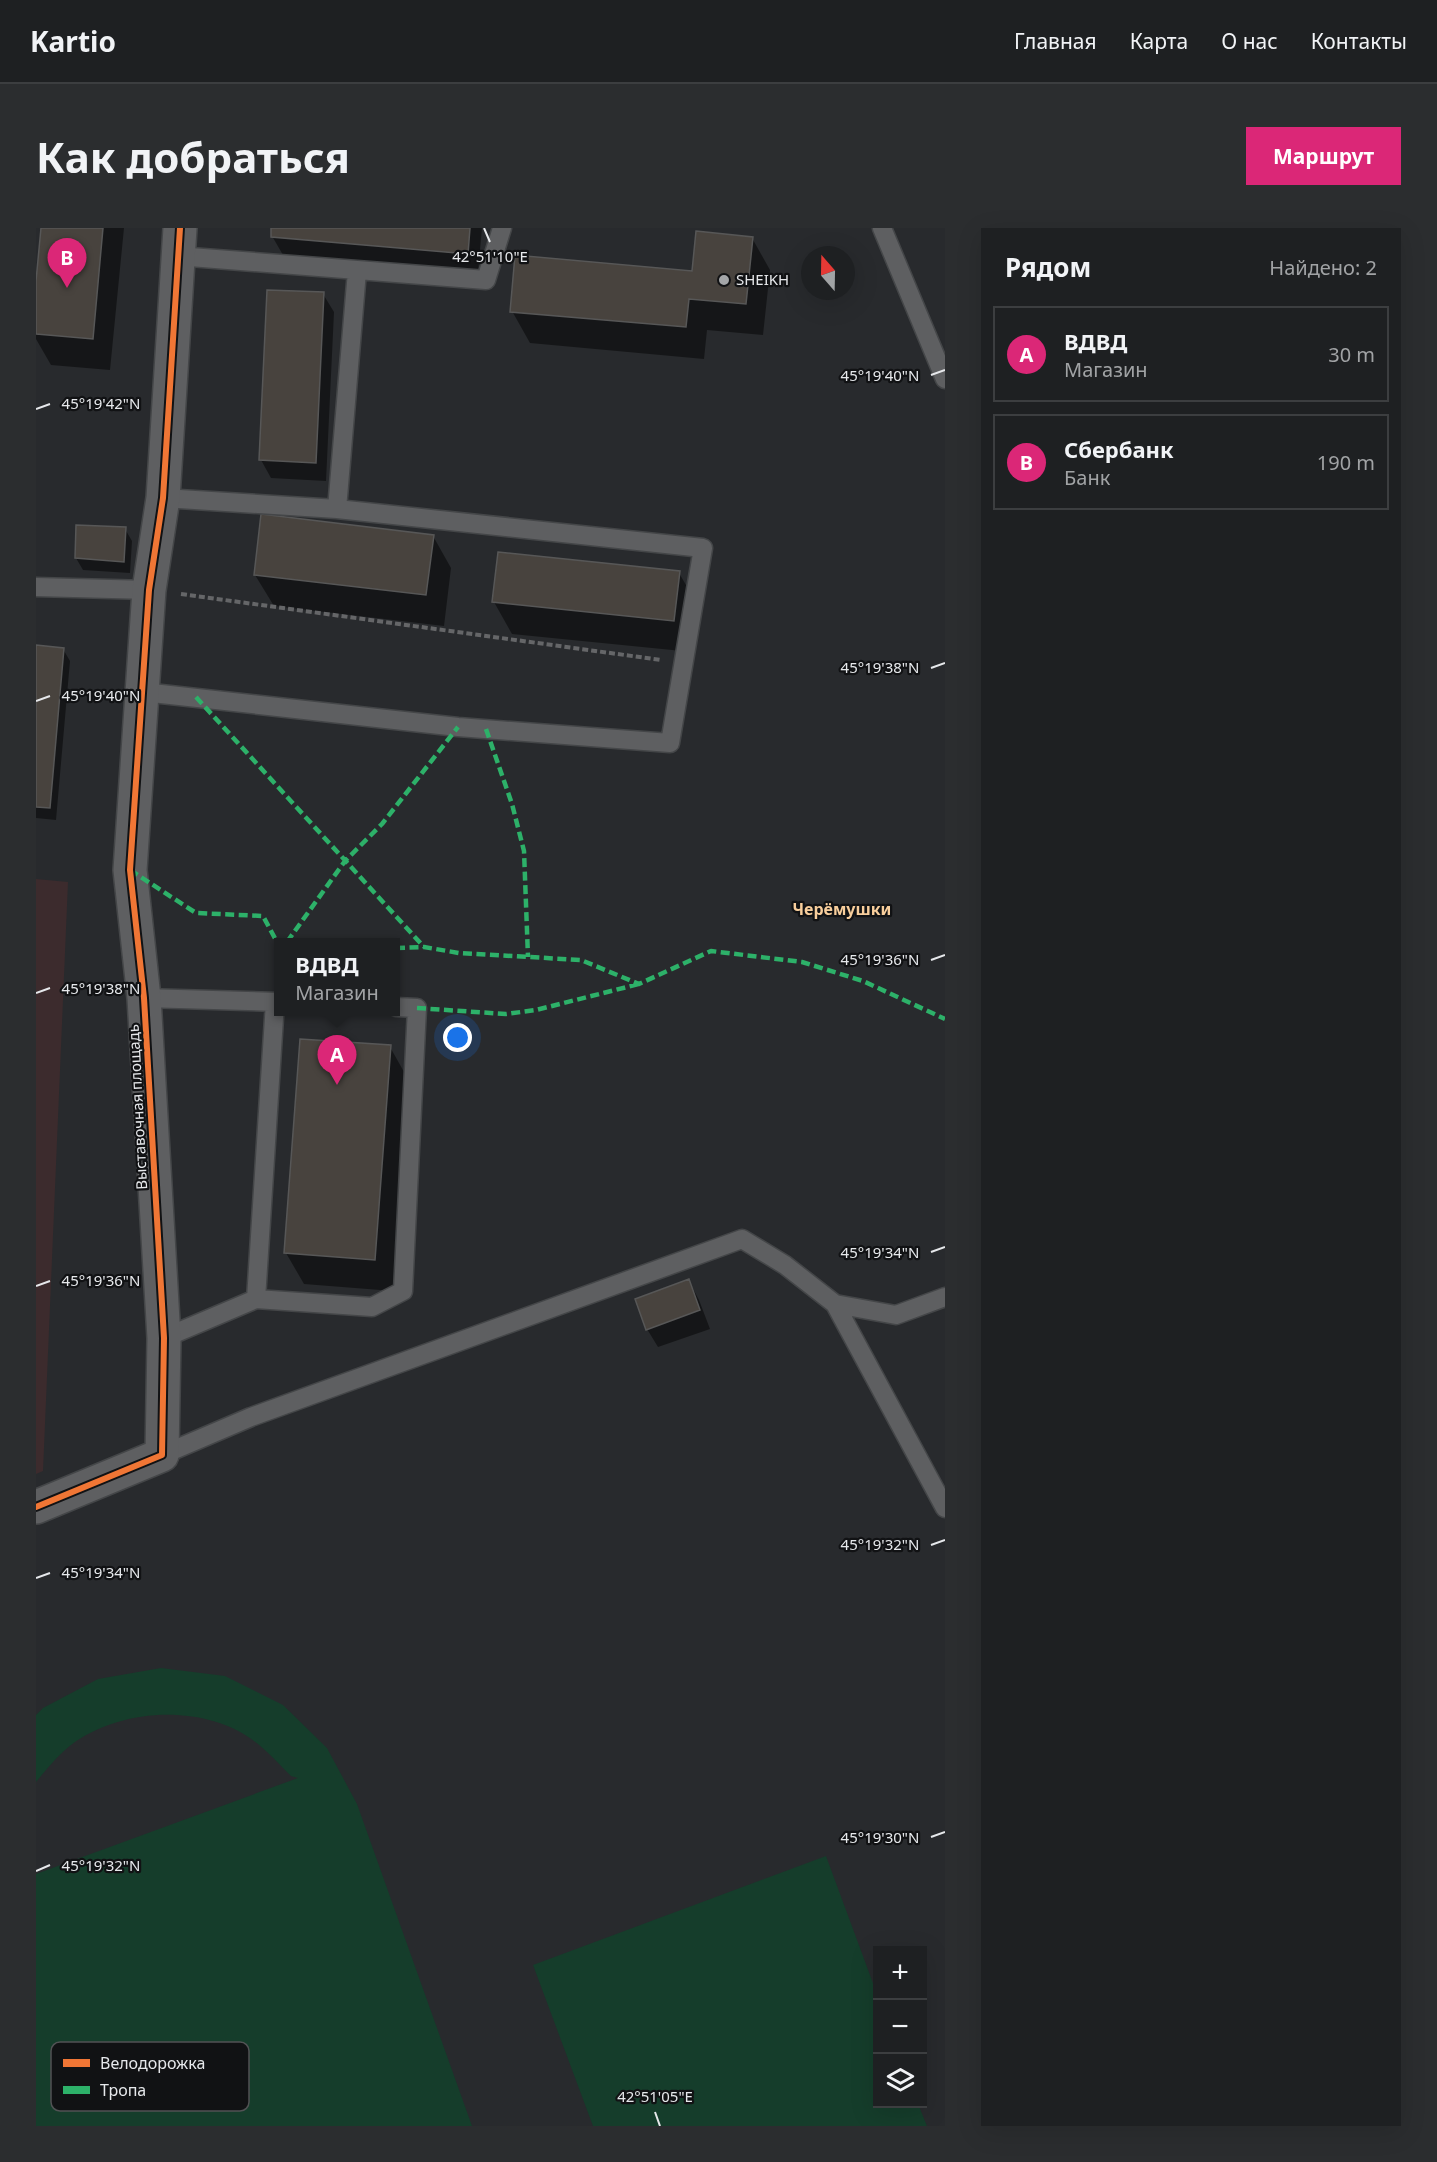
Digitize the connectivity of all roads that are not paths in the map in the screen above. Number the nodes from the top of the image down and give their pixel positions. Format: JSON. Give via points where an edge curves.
{"nodes":[{"id":1,"x":502,"y":228,"type":"edge"},
{"id":2,"x":882,"y":228,"type":"edge"},
{"id":3,"x":179,"y":242,"type":"edge"},
{"id":4,"x":357,"y":271,"type":"junction"},
{"id":5,"x":945,"y":380,"type":"edge"},
{"id":6,"x":163,"y":498,"type":"junction"},
{"id":7,"x":337,"y":509,"type":"junction"},
{"id":8,"x":36,"y":587,"type":"edge"},
{"id":9,"x":149,"y":590,"type":"junction"},
{"id":10,"x":143,"y":692,"type":"junction"},
{"id":11,"x":144,"y":998,"type":"junction"},
{"id":12,"x":274,"y":1002,"type":"edge"},
{"id":13,"x":400,"y":1007,"type":"edge"},
{"id":14,"x":276,"y":1016,"type":"edge"},
{"id":15,"x":945,"y":1297,"type":"edge"},
{"id":16,"x":256,"y":1299,"type":"junction"},
{"id":17,"x":835,"y":1304,"type":"junction"},
{"id":18,"x":164,"y":1338,"type":"junction"},
{"id":19,"x":162,"y":1455,"type":"junction"},
{"id":20,"x":36,"y":1507,"type":"edge"},
{"id":21,"x":945,"y":1508,"type":"edge"}],
"edges":[{"from":1,"to":4,"type":"lane","via":[[486,280]]},
{"from":2,"to":5,"type":"lane"},
{"from":3,"to":4,"type":"lane"},
{"from":3,"to":6,"type":"street","name":"Выставочная площадь"},
{"from":4,"to":7,"type":"lane"},
{"from":6,"to":7,"type":"lane"},
{"from":6,"to":9,"type":"street","name":"Выставочная площадь"},
{"from":7,"to":10,"type":"lane","via":[[703,548],[670,743],[458,727]]},
{"from":8,"to":9,"type":"lane"},
{"from":9,"to":10,"type":"street","name":"Выставочная площадь"},
{"from":10,"to":11,"type":"street","name":"Выставочная площадь","via":[[130,870]]},
{"from":11,"to":12,"type":"lane"},
{"from":11,"to":18,"type":"street","name":"Выставочная площадь"},
{"from":13,"to":16,"type":"lane","via":[[417,1008],[403,1291],[372,1307]]},
{"from":14,"to":16,"type":"lane"},
{"from":15,"to":17,"type":"lane","via":[[896,1315]]},
{"from":16,"to":18,"type":"lane"},
{"from":17,"to":19,"type":"lane","via":[[742,1239],[251,1417]]},
{"from":17,"to":21,"type":"lane"},
{"from":18,"to":19,"type":"street","name":"Выставочная площадь"},
{"from":19,"to":20,"type":"street"}]}
